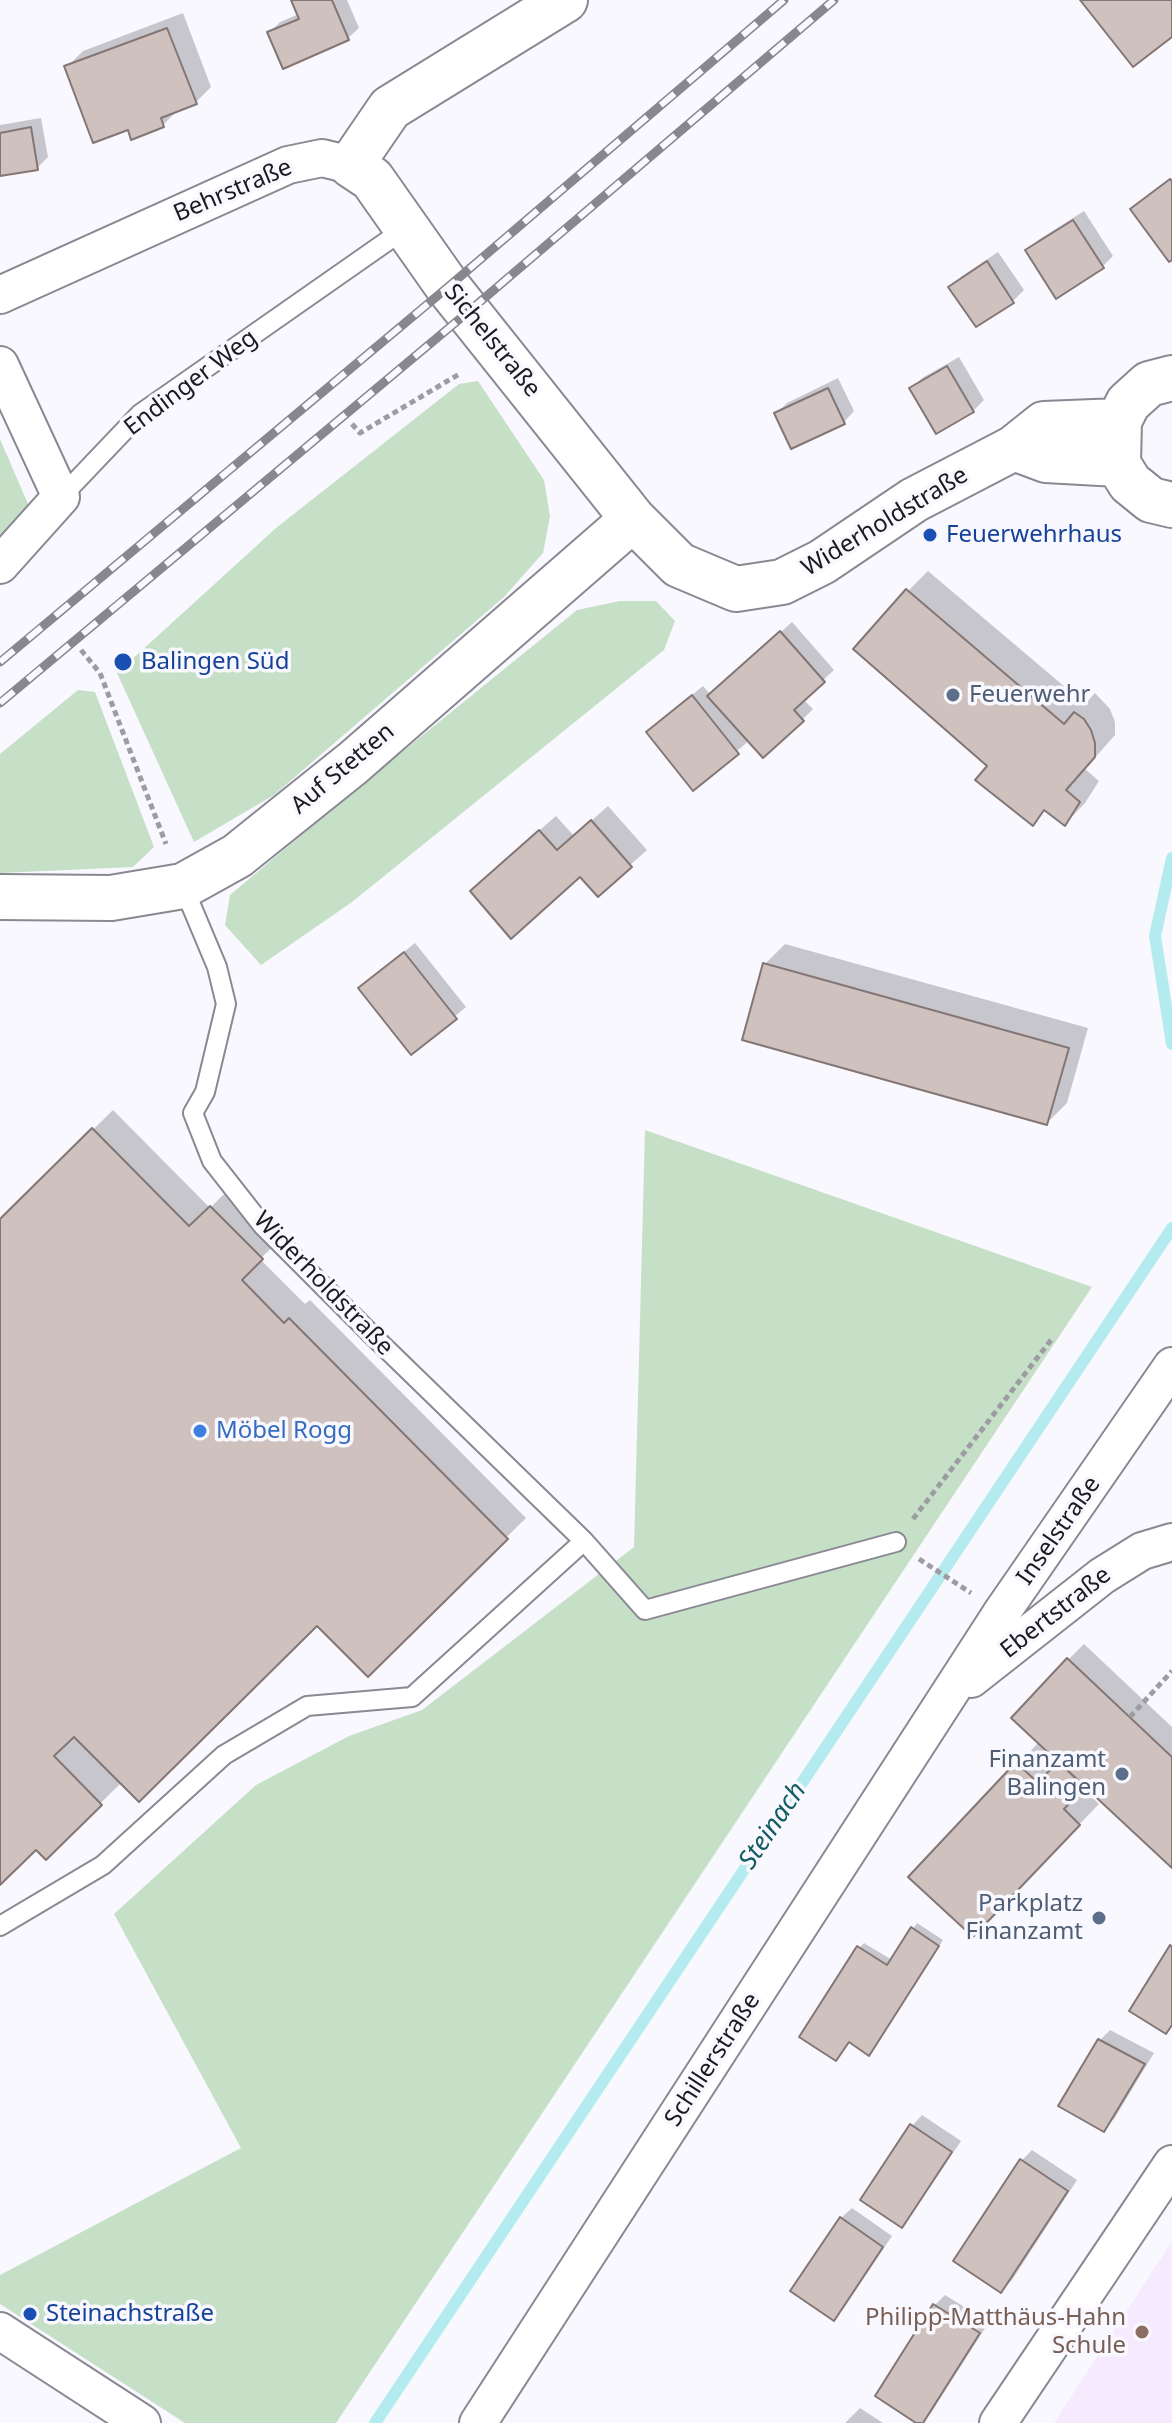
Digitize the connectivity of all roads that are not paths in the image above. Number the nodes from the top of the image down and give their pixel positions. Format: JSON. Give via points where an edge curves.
{"nodes":[{"id":1,"x":565,"y":0,"type":"edge"},
{"id":2,"x":351,"y":165,"type":"junction"},
{"id":3,"x":406,"y":228,"type":"junction"},
{"id":4,"x":0,"y":295,"type":"edge"},
{"id":5,"x":0,"y":365,"type":"edge"},
{"id":6,"x":1172,"y":378,"type":"edge"},
{"id":7,"x":1119,"y":421,"type":"junction"},
{"id":8,"x":1014,"y":448,"type":"junction"},
{"id":9,"x":1118,"y":464,"type":"junction"},
{"id":10,"x":61,"y":497,"type":"junction"},
{"id":11,"x":1172,"y":505,"type":"edge"},
{"id":12,"x":633,"y":519,"type":"junction"},
{"id":13,"x":0,"y":565,"type":"edge"},
{"id":14,"x":183,"y":886,"type":"junction"},
{"id":15,"x":0,"y":897,"type":"edge"},
{"id":16,"x":1172,"y":1366,"type":"edge"},
{"id":17,"x":584,"y":1541,"type":"junction"},
{"id":18,"x":896,"y":1542,"type":"road end"},
{"id":19,"x":1172,"y":1542,"type":"edge"},
{"id":20,"x":948,"y":1697,"type":"junction"},
{"id":21,"x":0,"y":1926,"type":"edge"},
{"id":22,"x":1172,"y":2164,"type":"edge"},
{"id":23,"x":0,"y":2331,"type":"edge"},
{"id":24,"x":142,"y":2423,"type":"edge"},
{"id":25,"x":478,"y":2423,"type":"edge"},
{"id":26,"x":998,"y":2423,"type":"edge"}],
"edges":[{"from":1,"to":2,"type":"street","via":[[390,108]]},
{"from":2,"to":3,"type":"street","name":"Sichelstraße","via":[[372,179]]},
{"from":2,"to":4,"type":"street","name":"Behrstraße","via":[[322,158],[288,165]]},
{"from":3,"to":10,"type":"lane","name":"Endinger Weg","via":[[140,414]]},
{"from":3,"to":12,"type":"street","name":"Sichelstraße"},
{"from":5,"to":10,"type":"street"},
{"from":6,"to":7,"type":"street","via":[[1149,384],[1128,403]]},
{"from":7,"to":8,"type":"street","name":"Widerholdstraße","via":[[1044,424]]},
{"from":7,"to":9,"type":"street"},
{"from":8,"to":9,"type":"street","via":[[1046,460]]},
{"from":8,"to":12,"type":"street","name":"Widerholdstraße","via":[[914,500],[822,562],[782,582],[736,589],[679,565]]},
{"from":9,"to":11,"type":"street","via":[[1151,500]]},
{"from":10,"to":13,"type":"street","name":"Endinger Weg"},
{"from":12,"to":14,"type":"street","name":"Auf Stetten","via":[[353,763],[237,856]]},
{"from":14,"to":15,"type":"street","name":"Auf Stetten","via":[[111,898]]},
{"from":14,"to":17,"type":"lane","name":"Widerholdstraße","via":[[217,967],[226,1004],[205,1092],[193,1113],[212,1161],[263,1226]]},
{"from":16,"to":20,"type":"street","name":"Inselstraße"},
{"from":17,"to":18,"type":"lane","name":"Widerholdstraße","via":[[645,1610]]},
{"from":17,"to":21,"type":"lane","via":[[412,1697],[307,1706],[224,1755],[103,1865]]},
{"from":19,"to":20,"type":"street","name":"Ebertstraße","via":[[1142,1551],[1102,1576]]},
{"from":20,"to":25,"type":"street","name":"Schillerstraße"},
{"from":22,"to":26,"type":"street"},
{"from":23,"to":24,"type":"street"}]}
